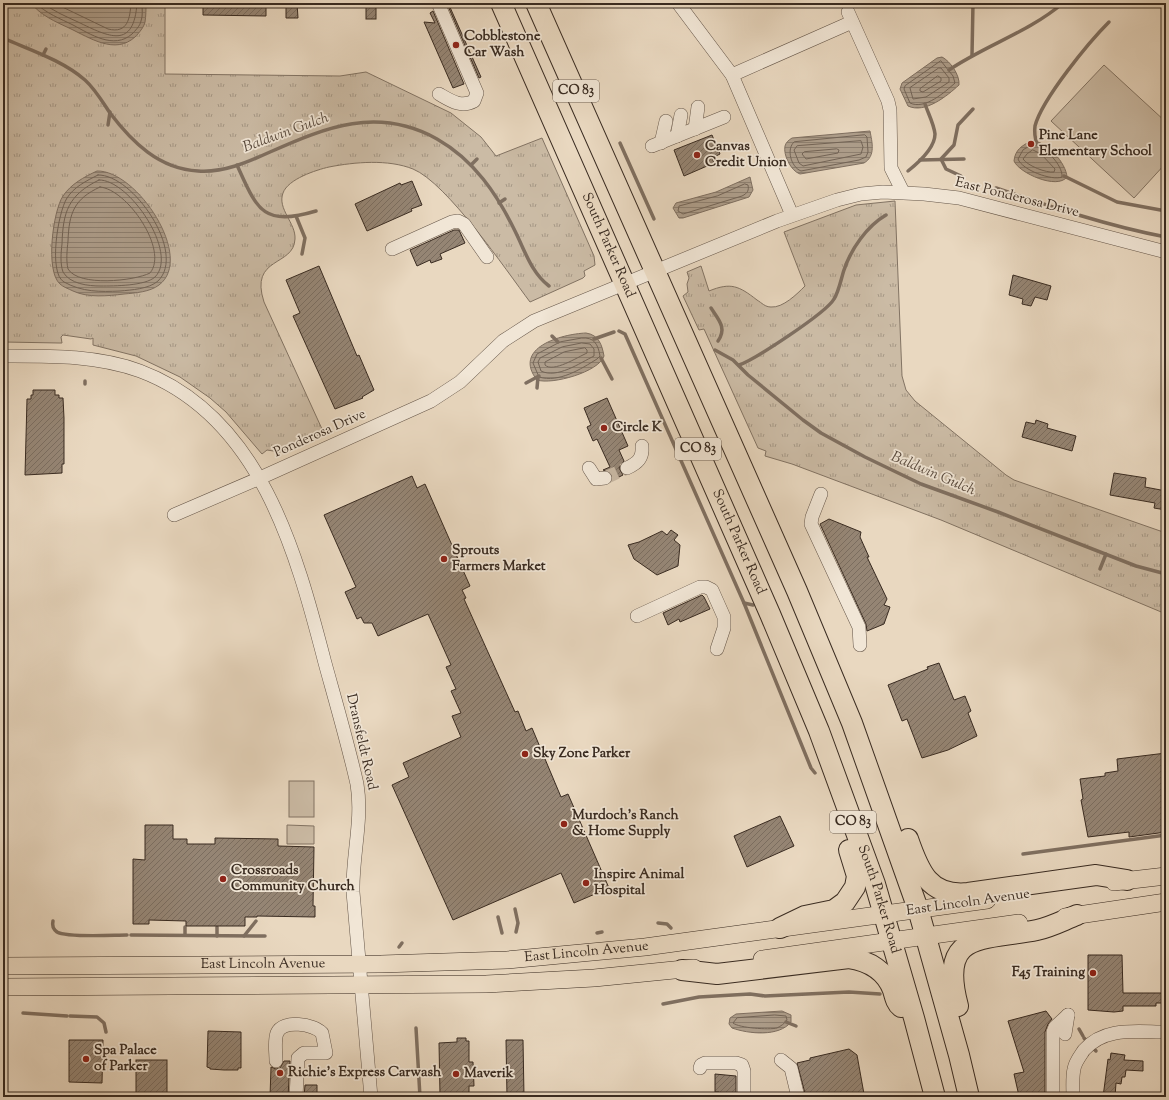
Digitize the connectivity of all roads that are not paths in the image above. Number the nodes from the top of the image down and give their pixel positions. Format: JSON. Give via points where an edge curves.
{"nodes":[{"id":1,"x":438,"y":3,"type":"edge"},
{"id":2,"x":501,"y":3,"type":"edge"},
{"id":3,"x":536,"y":3,"type":"edge"},
{"id":4,"x":678,"y":3,"type":"edge"},
{"id":5,"x":732,"y":75,"type":"junction"},
{"id":6,"x":439,"y":94,"type":"dead end"},
{"id":7,"x":698,"y":107,"type":"dead end"},
{"id":8,"x":681,"y":115,"type":"dead end"},
{"id":9,"x":724,"y":117,"type":"dead end"},
{"id":10,"x":666,"y":121,"type":"dead end"},
{"id":11,"x":694,"y":129,"type":"junction"},
{"id":12,"x":677,"y":136,"type":"junction"},
{"id":13,"x":891,"y":168,"type":"junction"},
{"id":14,"x":903,"y":192,"type":"junction"},
{"id":15,"x":880,"y":193,"type":"junction"},
{"id":16,"x":792,"y":215,"type":"junction"},
{"id":17,"x":392,"y":249,"type":"dead end"},
{"id":18,"x":1166,"y":252,"type":"edge"},
{"id":19,"x":487,"y":257,"type":"dead end"},
{"id":20,"x":655,"y":270,"type":"junction"},
{"id":21,"x":625,"y":283,"type":"junction"},
{"id":22,"x":3,"y":356,"type":"edge"},
{"id":23,"x":642,"y":446,"type":"dead end"},
{"id":24,"x":589,"y":468,"type":"dead end"},
{"id":25,"x":627,"y":468,"type":"tunnel mouth"},
{"id":26,"x":260,"y":478,"type":"junction"},
{"id":27,"x":605,"y":478,"type":"dead end"},
{"id":28,"x":820,"y":494,"type":"dead end"},
{"id":29,"x":174,"y":515,"type":"dead end"},
{"id":30,"x":637,"y":616,"type":"dead end"},
{"id":31,"x":860,"y":645,"type":"dead end"},
{"id":32,"x":717,"y":649,"type":"dead end"},
{"id":33,"x":799,"y":682,"type":"junction"},
{"id":34,"x":879,"y":796,"type":"junction"},
{"id":35,"x":1166,"y":876,"type":"edge"},
{"id":36,"x":1127,"y":880,"type":"junction"},
{"id":37,"x":1166,"y":902,"type":"edge"},
{"id":38,"x":918,"y":910,"type":"junction"},
{"id":39,"x":884,"y":914,"type":"junction"},
{"id":40,"x":1077,"y":915,"type":"junction"},
{"id":41,"x":780,"y":928,"type":"junction"},
{"id":42,"x":926,"y":936,"type":"junction"},
{"id":43,"x":892,"y":941,"type":"junction"},
{"id":44,"x":358,"y":964,"type":"junction"},
{"id":45,"x":3,"y":966,"type":"edge"},
{"id":46,"x":682,"y":970,"type":"junction"},
{"id":47,"x":362,"y":986,"type":"junction"},
{"id":48,"x":3,"y":987,"type":"edge"},
{"id":49,"x":914,"y":1018,"type":"junction"},
{"id":50,"x":1166,"y":1032,"type":"edge"},
{"id":51,"x":1065,"y":1034,"type":"dead end"},
{"id":52,"x":304,"y":1053,"type":"junction"},
{"id":53,"x":781,"y":1060,"type":"dead end"},
{"id":54,"x":276,"y":1061,"type":"dead end"},
{"id":55,"x":700,"y":1068,"type":"dead end"},
{"id":56,"x":296,"y":1097,"type":"edge"},
{"id":57,"x":304,"y":1097,"type":"edge"},
{"id":58,"x":371,"y":1097,"type":"edge"},
{"id":59,"x":744,"y":1097,"type":"edge"},
{"id":60,"x":798,"y":1097,"type":"edge"},
{"id":61,"x":935,"y":1097,"type":"edge"},
{"id":62,"x":969,"y":1097,"type":"edge"},
{"id":63,"x":981,"y":1097,"type":"edge"},
{"id":64,"x":1053,"y":1097,"type":"edge"},
{"id":65,"x":1073,"y":1097,"type":"edge"}],
"edges":[{"from":1,"to":6,"type":"street","via":[[477,93],[474,101],[464,104],[452,102]]},
{"from":2,"to":21,"type":"highway","name":"South Parker Road","number":"CO 83"},
{"from":3,"to":20,"type":"highway","number":"CO 83"},
{"from":4,"to":5,"type":"street"},
{"from":5,"to":13,"type":"street","via":[[850,17],[889,106]]},
{"from":5,"to":16,"type":"street"},
{"from":7,"to":11,"type":"street"},
{"from":8,"to":12,"type":"street"},
{"from":9,"to":11,"type":"street"},
{"from":10,"to":12,"type":"street","via":[[656,145]]},
{"from":11,"to":12,"type":"street"},
{"from":13,"to":14,"type":"street"},
{"from":13,"to":15,"type":"street"},
{"from":14,"to":15,"type":"street","name":"East Ponderosa Drive"},
{"from":14,"to":18,"type":"street","name":"East Ponderosa Drive","via":[[978,202]]},
{"from":15,"to":16,"type":"street","name":"East Ponderosa Drive","via":[[842,198]]},
{"from":16,"to":20,"type":"street","name":"East Ponderosa Drive"},
{"from":17,"to":19,"type":"street","via":[[458,221],[464,224]]},
{"from":20,"to":21,"type":"street","name":"Ponderosa Drive"},
{"from":20,"to":34,"type":"highway","number":"CO 83","via":[[826,659]]},
{"from":21,"to":26,"type":"street","name":"Ponderosa Drive","via":[[520,328],[457,384],[432,401]]},
{"from":21,"to":33,"type":"highway","name":"South Parker Road","number":"CO 83"},
{"from":22,"to":26,"type":"street","via":[[98,360],[131,368],[161,381],[186,395],[214,418],[238,445]]},
{"from":23,"to":25,"type":"street","via":[[639,461]]},
{"from":24,"to":27,"type":"street","via":[[596,479]]},
{"from":26,"to":29,"type":"street","name":"Ponderosa Drive"},
{"from":26,"to":44,"type":"street","name":"Dransfeldt Road","via":[[305,584],[357,784],[359,806],[353,887]]},
{"from":28,"to":31,"type":"street","via":[[811,524],[859,627]]},
{"from":30,"to":32,"type":"street","via":[[700,587],[710,588],[725,620]]},
{"from":33,"to":39,"type":"highway","name":"South Parker Road","number":"CO 83","via":[[840,786]]},
{"from":33,"to":41,"type":"highway","via":[[794,701],[857,876],[853,891],[840,907],[805,916]]},
{"from":34,"to":36,"type":"highway","via":[[897,809],[914,856],[924,875],[932,884],[946,892],[968,893],[1096,875]]},
{"from":34,"to":38,"type":"highway","number":"CO 83"},
{"from":35,"to":36,"type":"main road","name":"East Lincoln Avenue"},
{"from":36,"to":38,"type":"main road","name":"East Lincoln Avenue"},
{"from":37,"to":40,"type":"main road","name":"East Lincoln Avenue"},
{"from":38,"to":39,"type":"main road","name":"East Lincoln Avenue"},
{"from":38,"to":42,"type":"highway","number":"CO 83"},
{"from":39,"to":41,"type":"main road","name":"East Lincoln Avenue"},
{"from":39,"to":43,"type":"highway","name":"South Parker Road","number":"CO 83"},
{"from":40,"to":42,"type":"main road","name":"East Lincoln Avenue"},
{"from":40,"to":63,"type":"highway","via":[[1038,930],[977,939],[964,948],[955,961],[952,973],[954,988]]},
{"from":41,"to":44,"type":"main road","name":"East Lincoln Avenue","via":[[560,956]]},
{"from":42,"to":43,"type":"main road","name":"East Lincoln Avenue"},
{"from":42,"to":62,"type":"highway","number":"CO 83"},
{"from":43,"to":46,"type":"main road","name":"East Lincoln Avenue"},
{"from":43,"to":49,"type":"highway","name":"South Parker Road","number":"CO 83"},
{"from":44,"to":45,"type":"main road","name":"East Lincoln Avenue"},
{"from":44,"to":47,"type":"street","name":"Dransfeldt Road"},
{"from":46,"to":47,"type":"main road","name":"East Lincoln Avenue","via":[[536,982]]},
{"from":46,"to":49,"type":"highway","via":[[717,974],[854,958],[867,962],[881,972],[890,984],[898,1004]]},
{"from":47,"to":48,"type":"main road","name":"East Lincoln Avenue"},
{"from":47,"to":58,"type":"street","name":"Dransfeldt Road"},
{"from":49,"to":61,"type":"highway","name":"South Parker Road","number":"CO 83"},
{"from":50,"to":65,"type":"street","via":[[1114,1032],[1100,1037],[1075,1064]]},
{"from":51,"to":64,"type":"street","via":[[1068,1015],[1055,1027],[1052,1034]]},
{"from":52,"to":54,"type":"street","via":[[326,1053],[320,1031],[310,1026],[289,1025],[277,1032]]},
{"from":52,"to":56,"type":"street","via":[[296,1061]]},
{"from":52,"to":57,"type":"street"},
{"from":53,"to":60,"type":"street","via":[[791,1068]]},
{"from":55,"to":59,"type":"street","via":[[705,1063],[740,1064],[744,1071]]}]}
